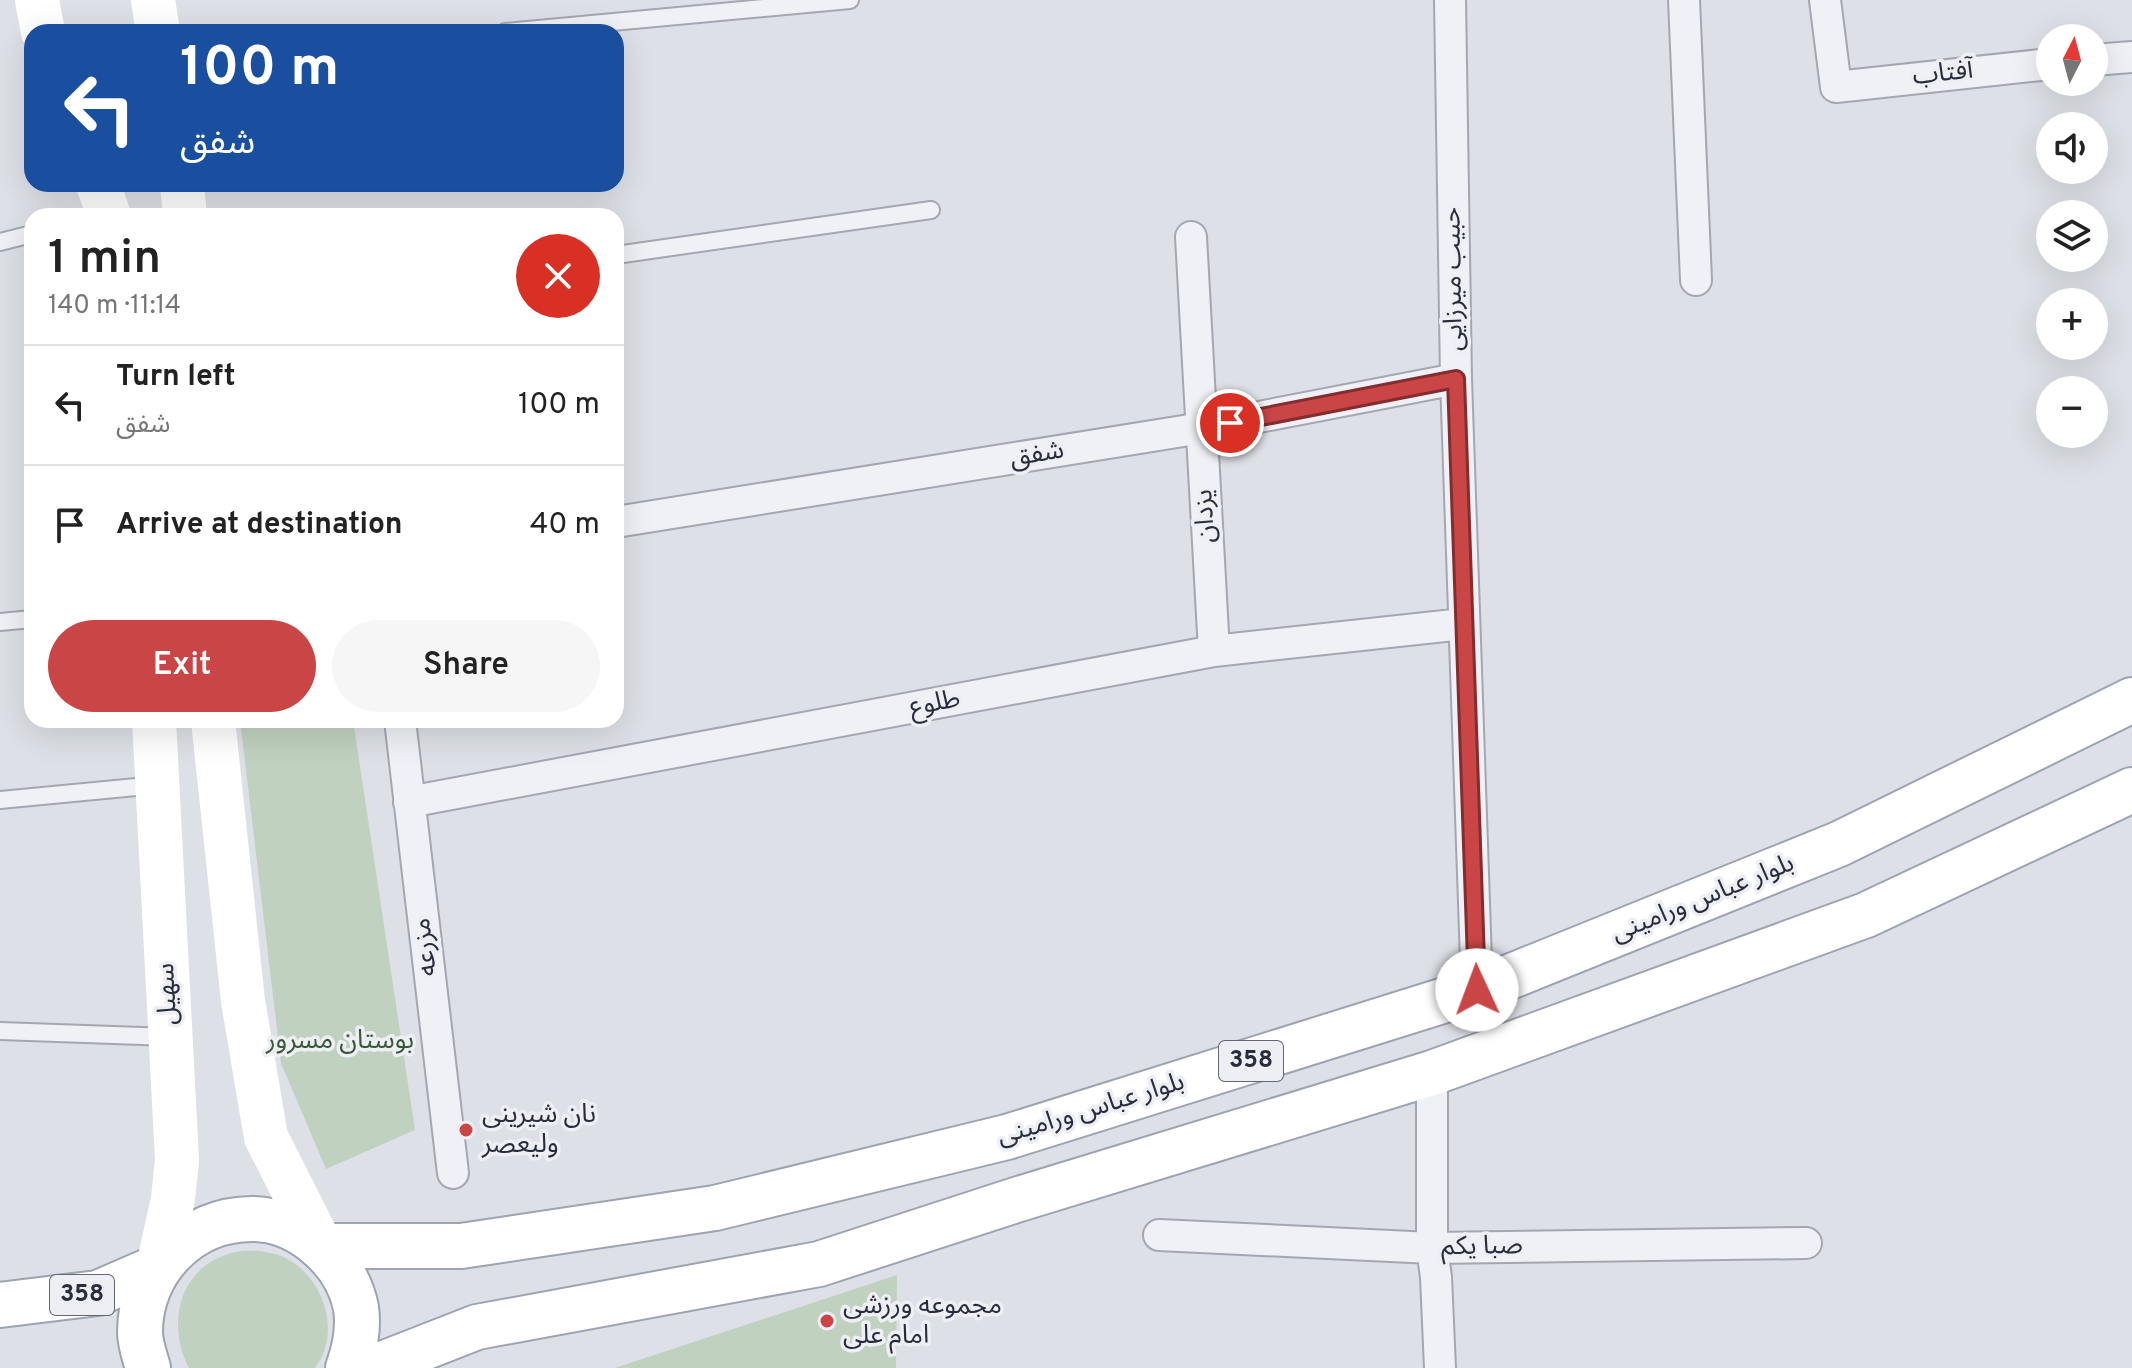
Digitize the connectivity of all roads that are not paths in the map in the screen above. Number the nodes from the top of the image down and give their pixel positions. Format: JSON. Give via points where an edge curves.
{"nodes":[{"id":1,"x":37,"y":0,"type":"edge"},
{"id":2,"x":153,"y":0,"type":"edge"},
{"id":3,"x":850,"y":0,"type":"edge"},
{"id":4,"x":1450,"y":0,"type":"edge"},
{"id":5,"x":1684,"y":0,"type":"edge"},
{"id":6,"x":1825,"y":0,"type":"edge"},
{"id":7,"x":42,"y":24,"type":"edge"},
{"id":8,"x":157,"y":24,"type":"edge"},
{"id":9,"x":591,"y":24,"type":"edge"},
{"id":10,"x":2132,"y":57,"type":"edge"},
{"id":11,"x":2108,"y":59,"type":"edge"},
{"id":12,"x":2036,"y":66,"type":"edge"},
{"id":13,"x":931,"y":210,"type":"dead end"},
{"id":14,"x":24,"y":236,"type":"edge"},
{"id":15,"x":1191,"y":237,"type":"dead end"},
{"id":16,"x":0,"y":242,"type":"edge"},
{"id":17,"x":624,"y":254,"type":"edge"},
{"id":18,"x":1696,"y":280,"type":"dead end"},
{"id":19,"x":1456,"y":379,"type":"junction"},
{"id":20,"x":1202,"y":428,"type":"junction"},
{"id":21,"x":624,"y":521,"type":"edge"},
{"id":22,"x":24,"y":620,"type":"edge"},
{"id":23,"x":0,"y":622,"type":"edge"},
{"id":24,"x":1463,"y":624,"type":"junction"},
{"id":25,"x":1214,"y":651,"type":"junction"},
{"id":26,"x":2132,"y":700,"type":"edge"},
{"id":27,"x":154,"y":728,"type":"edge"},
{"id":28,"x":214,"y":728,"type":"edge"},
{"id":29,"x":401,"y":728,"type":"edge"},
{"id":30,"x":157,"y":785,"type":"junction"},
{"id":31,"x":2132,"y":790,"type":"edge"},
{"id":32,"x":0,"y":800,"type":"edge"},
{"id":33,"x":409,"y":802,"type":"junction"},
{"id":34,"x":1477,"y":990,"type":"junction"},
{"id":35,"x":0,"y":1031,"type":"edge"},
{"id":36,"x":171,"y":1037,"type":"junction"},
{"id":37,"x":1432,"y":1073,"type":"junction"},
{"id":38,"x":453,"y":1173,"type":"dead end"},
{"id":39,"x":1159,"y":1235,"type":"dead end"},
{"id":40,"x":1806,"y":1243,"type":"dead end"},
{"id":41,"x":321,"y":1246,"type":"junction"},
{"id":42,"x":1432,"y":1248,"type":"junction"},
{"id":43,"x":158,"y":1267,"type":"junction"},
{"id":44,"x":0,"y":1305,"type":"edge"},
{"id":45,"x":148,"y":1368,"type":"edge"},
{"id":46,"x":348,"y":1368,"type":"edge"},
{"id":47,"x":372,"y":1368,"type":"edge"},
{"id":48,"x":1440,"y":1368,"type":"edge"}],
"edges":[{"from":1,"to":7,"type":"main road"},
{"from":2,"to":8,"type":"main road"},
{"from":3,"to":9,"type":"lane"},
{"from":4,"to":19,"type":"street","name":"حبیب میرزایی"},
{"from":5,"to":18,"type":"street"},
{"from":6,"to":12,"type":"street","name":"آفتاب","via":[[1836,87]]},
{"from":10,"to":11,"type":"street"},
{"from":13,"to":17,"type":"lane"},
{"from":14,"to":16,"type":"lane"},
{"from":15,"to":20,"type":"street","name":"یزدان"},
{"from":19,"to":20,"type":"street","name":"شفق"},
{"from":19,"to":24,"type":"street","name":"حبیب میرزایی"},
{"from":20,"to":21,"type":"street","name":"شفق"},
{"from":20,"to":25,"type":"street","name":"یزدان"},
{"from":22,"to":23,"type":"lane"},
{"from":24,"to":25,"type":"street","name":"طلوع"},
{"from":24,"to":34,"type":"street","name":"حبیب میرزایی"},
{"from":25,"to":33,"type":"street","name":"طلوع"},
{"from":26,"to":34,"type":"main road","name":"بلوار عباس ورامینی","number":"358","via":[[1839,844]]},
{"from":27,"to":30,"type":"main road","name":"سهیل"},
{"from":28,"to":41,"type":"main road","via":[[243,1001],[266,1137]]},
{"from":29,"to":33,"type":"street","name":"مزرعه"},
{"from":30,"to":32,"type":"lane"},
{"from":30,"to":36,"type":"main road","name":"سهیل"},
{"from":31,"to":37,"type":"main road","number":"358","via":[[1866,915]]},
{"from":33,"to":38,"type":"street","name":"مزرعه"},
{"from":34,"to":41,"type":"main road","name":"بلوار عباس ورامینی","number":"358","via":[[1007,1137],[715,1208],[461,1246]]},
{"from":35,"to":36,"type":"lane"},
{"from":36,"to":43,"type":"main road","name":"سهیل","via":[[177,1160]]},
{"from":37,"to":42,"type":"street"},
{"from":37,"to":47,"type":"main road","number":"358","via":[[819,1264],[477,1327]]},
{"from":39,"to":42,"type":"street","name":"صبا یکم"},
{"from":40,"to":42,"type":"street","name":"صبا یکم"},
{"from":41,"to":43,"type":"main road","via":[[289,1227],[253,1219],[217,1224],[184,1240]]},
{"from":41,"to":46,"type":"main road","via":[[344,1274],[356,1308],[356,1344]]},
{"from":42,"to":48,"type":"street"},
{"from":43,"to":44,"type":"main road","number":"358","via":[[98,1293]]},
{"from":43,"to":45,"type":"main road","via":[[144,1299],[140,1334]]}]}
